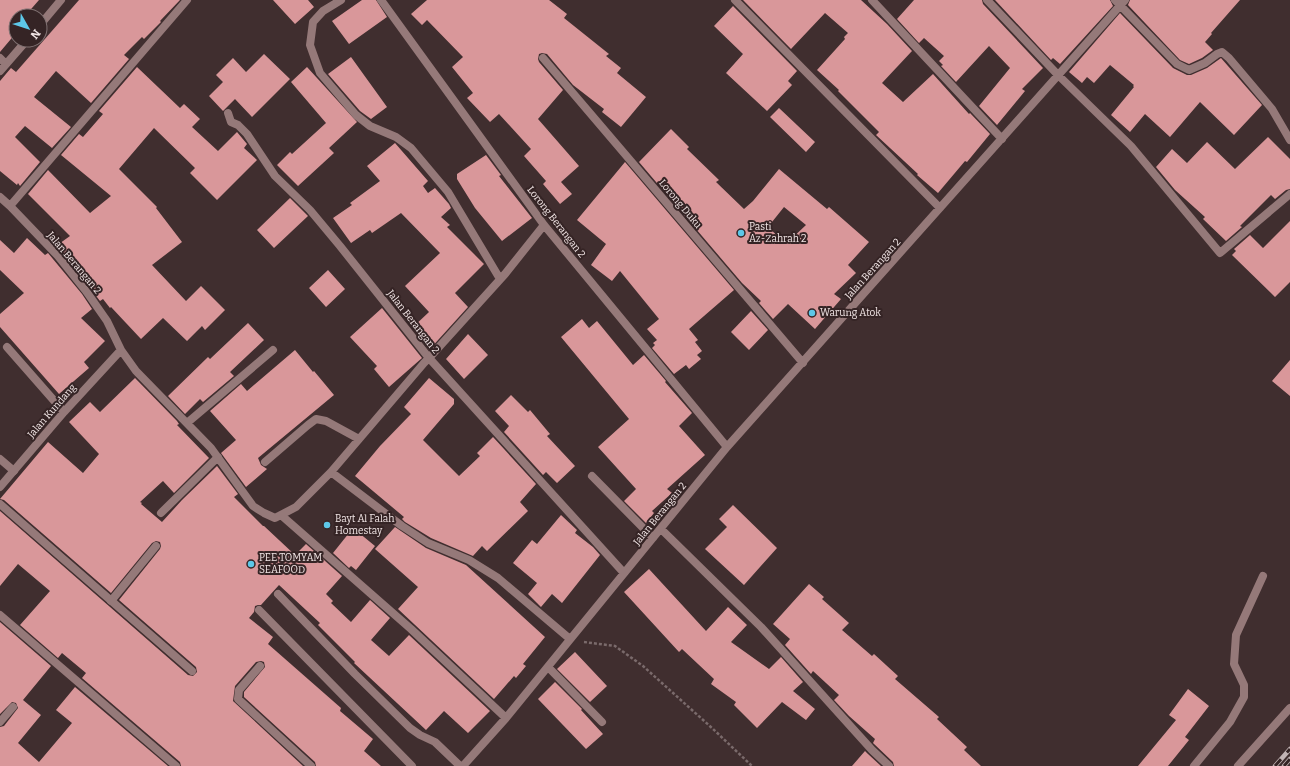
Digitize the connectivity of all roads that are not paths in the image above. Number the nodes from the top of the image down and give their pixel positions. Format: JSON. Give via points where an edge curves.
{"nodes":[{"id":1,"x":61,"y":0,"type":"edge"},
{"id":2,"x":187,"y":0,"type":"edge"},
{"id":3,"x":341,"y":0,"type":"edge"},
{"id":4,"x":381,"y":0,"type":"edge"},
{"id":5,"x":735,"y":0,"type":"edge"},
{"id":6,"x":872,"y":0,"type":"edge"},
{"id":7,"x":987,"y":0,"type":"edge"},
{"id":8,"x":1121,"y":2,"type":"edge"},
{"id":9,"x":48,"y":15,"type":"edge"},
{"id":10,"x":20,"y":48,"type":"edge"},
{"id":11,"x":0,"y":58,"type":"edge"},
{"id":12,"x":543,"y":58,"type":"dead end"},
{"id":13,"x":6,"y":64,"type":"junction"},
{"id":14,"x":0,"y":71,"type":"edge"},
{"id":15,"x":1058,"y":75,"type":"junction"},
{"id":16,"x":228,"y":113,"type":"dead end"},
{"id":17,"x":1002,"y":139,"type":"junction"},
{"id":18,"x":1290,"y":140,"type":"edge"},
{"id":19,"x":1290,"y":194,"type":"edge"},
{"id":20,"x":0,"y":197,"type":"edge"},
{"id":21,"x":10,"y":206,"type":"junction"},
{"id":22,"x":940,"y":208,"type":"junction"},
{"id":23,"x":544,"y":225,"type":"junction"},
{"id":24,"x":500,"y":279,"type":"junction"},
{"id":25,"x":8,"y":347,"type":"dead end"},
{"id":26,"x":121,"y":350,"type":"junction"},
{"id":27,"x":273,"y":350,"type":"dead end"},
{"id":28,"x":429,"y":358,"type":"junction"},
{"id":29,"x":802,"y":363,"type":"junction"},
{"id":30,"x":64,"y":412,"type":"junction"},
{"id":31,"x":187,"y":423,"type":"junction"},
{"id":32,"x":359,"y":439,"type":"junction"},
{"id":33,"x":727,"y":447,"type":"junction"},
{"id":34,"x":218,"y":457,"type":"junction"},
{"id":35,"x":0,"y":459,"type":"edge"},
{"id":36,"x":265,"y":462,"type":"dead end"},
{"id":37,"x":14,"y":470,"type":"junction"},
{"id":38,"x":331,"y":472,"type":"junction"},
{"id":39,"x":592,"y":476,"type":"dead end"},
{"id":40,"x":0,"y":487,"type":"edge"},
{"id":41,"x":0,"y":504,"type":"edge"},
{"id":42,"x":161,"y":513,"type":"dead end"},
{"id":43,"x":281,"y":515,"type":"junction"},
{"id":44,"x":661,"y":529,"type":"junction"},
{"id":45,"x":653,"y":538,"type":"junction"},
{"id":46,"x":156,"y":546,"type":"dead end"},
{"id":47,"x":624,"y":573,"type":"junction"},
{"id":48,"x":1262,"y":576,"type":"dead end"},
{"id":49,"x":278,"y":594,"type":"dead end"},
{"id":50,"x":111,"y":601,"type":"junction"},
{"id":51,"x":259,"y":610,"type":"dead end"},
{"id":52,"x":0,"y":615,"type":"edge"},
{"id":53,"x":570,"y":639,"type":"junction"},
{"id":54,"x":260,"y":666,"type":"dead end"},
{"id":55,"x":548,"y":667,"type":"junction"},
{"id":56,"x":192,"y":671,"type":"dead end"},
{"id":57,"x":13,"y":707,"type":"dead end"},
{"id":58,"x":1290,"y":708,"type":"edge"},
{"id":59,"x":506,"y":718,"type":"junction"},
{"id":60,"x":0,"y":722,"type":"edge"},
{"id":61,"x":602,"y":722,"type":"dead end"},
{"id":62,"x":176,"y":766,"type":"edge"},
{"id":63,"x":311,"y":766,"type":"edge"},
{"id":64,"x":412,"y":766,"type":"edge"},
{"id":65,"x":460,"y":766,"type":"edge"},
{"id":66,"x":463,"y":766,"type":"edge"},
{"id":67,"x":889,"y":766,"type":"edge"},
{"id":68,"x":1194,"y":766,"type":"edge"},
{"id":69,"x":1238,"y":766,"type":"edge"}],
"edges":[{"from":1,"to":9,"type":"street"},
{"from":2,"to":21,"type":"street"},
{"from":3,"to":24,"type":"street","via":[[323,11],[313,22],[310,45],[320,73],[356,115],[370,126],[396,137],[411,148],[448,192]]},
{"from":4,"to":23,"type":"street","name":"Lorong Berangan 2"},
{"from":5,"to":22,"type":"street"},
{"from":6,"to":17,"type":"street"},
{"from":7,"to":15,"type":"street"},
{"from":8,"to":15,"type":"street","name":"Jalan Berangan 2"},
{"from":8,"to":18,"type":"street","via":[[1176,64],[1189,70],[1222,52],[1272,109]]},
{"from":10,"to":13,"type":"street"},
{"from":11,"to":13,"type":"street"},
{"from":12,"to":29,"type":"street","name":"Lorong Duku"},
{"from":13,"to":14,"type":"street"},
{"from":15,"to":17,"type":"street","name":"Jalan Berangan 2"},
{"from":15,"to":19,"type":"street","via":[[1131,146],[1220,253]]},
{"from":16,"to":28,"type":"street","name":"Jalan Berangan 2","via":[[231,122],[247,134],[275,176],[310,210]]},
{"from":17,"to":22,"type":"street","name":"Jalan Berangan 2"},
{"from":20,"to":21,"type":"street","name":"Jalan Berangan 2"},
{"from":21,"to":26,"type":"street","name":"Jalan Berangan 2","via":[[58,256],[86,290],[107,321]]},
{"from":22,"to":29,"type":"street","name":"Jalan Berangan 2"},
{"from":23,"to":24,"type":"street"},
{"from":23,"to":33,"type":"street","name":"Lorong Berangan 2"},
{"from":24,"to":28,"type":"street"},
{"from":25,"to":30,"type":"street"},
{"from":26,"to":30,"type":"street","name":"Jalan Kundang"},
{"from":26,"to":31,"type":"street","name":"Jalan Berangan 2","via":[[136,371]]},
{"from":27,"to":31,"type":"street"},
{"from":28,"to":32,"type":"street"},
{"from":28,"to":47,"type":"street","name":"Jalan Berangan 2"},
{"from":29,"to":33,"type":"street","name":"Jalan Berangan 2"},
{"from":30,"to":37,"type":"street","name":"Jalan Kundang"},
{"from":31,"to":34,"type":"street","name":"Jalan Berangan 2"},
{"from":32,"to":36,"type":"street","via":[[326,421],[316,419]]},
{"from":32,"to":38,"type":"street"},
{"from":33,"to":44,"type":"street","name":"Jalan Berangan 2"},
{"from":34,"to":42,"type":"street"},
{"from":34,"to":43,"type":"street","name":"Jalan Berangan 2","via":[[253,506],[275,518]]},
{"from":35,"to":37,"type":"street"},
{"from":37,"to":40,"type":"street","name":"Jalan Kundang"},
{"from":38,"to":43,"type":"street","via":[[296,507]]},
{"from":38,"to":53,"type":"street","via":[[428,543],[469,560],[498,578]]},
{"from":39,"to":45,"type":"street"},
{"from":41,"to":50,"type":"street"},
{"from":43,"to":59,"type":"street","via":[[411,629]]},
{"from":44,"to":45,"type":"street","name":"Jalan Berangan 2"},
{"from":44,"to":67,"type":"street","via":[[761,627]]},
{"from":45,"to":47,"type":"street","name":"Jalan Berangan 2"},
{"from":46,"to":50,"type":"street"},
{"from":47,"to":53,"type":"street","name":"Jalan Berangan 2"},
{"from":48,"to":68,"type":"street","via":[[1236,635],[1234,664],[1244,685],[1244,697],[1230,722]]},
{"from":49,"to":65,"type":"street","via":[[410,728],[434,742]]},
{"from":50,"to":56,"type":"street"},
{"from":51,"to":64,"type":"street"},
{"from":52,"to":62,"type":"street"},
{"from":53,"to":55,"type":"street","name":"Jalan Berangan 2"},
{"from":54,"to":63,"type":"street","via":[[239,690],[238,699]]},
{"from":55,"to":59,"type":"street","name":"Jalan Berangan 2"},
{"from":55,"to":61,"type":"street"},
{"from":57,"to":60,"type":"street"},
{"from":58,"to":69,"type":"street"},
{"from":59,"to":66,"type":"street","name":"Jalan Berangan 2"}]}
